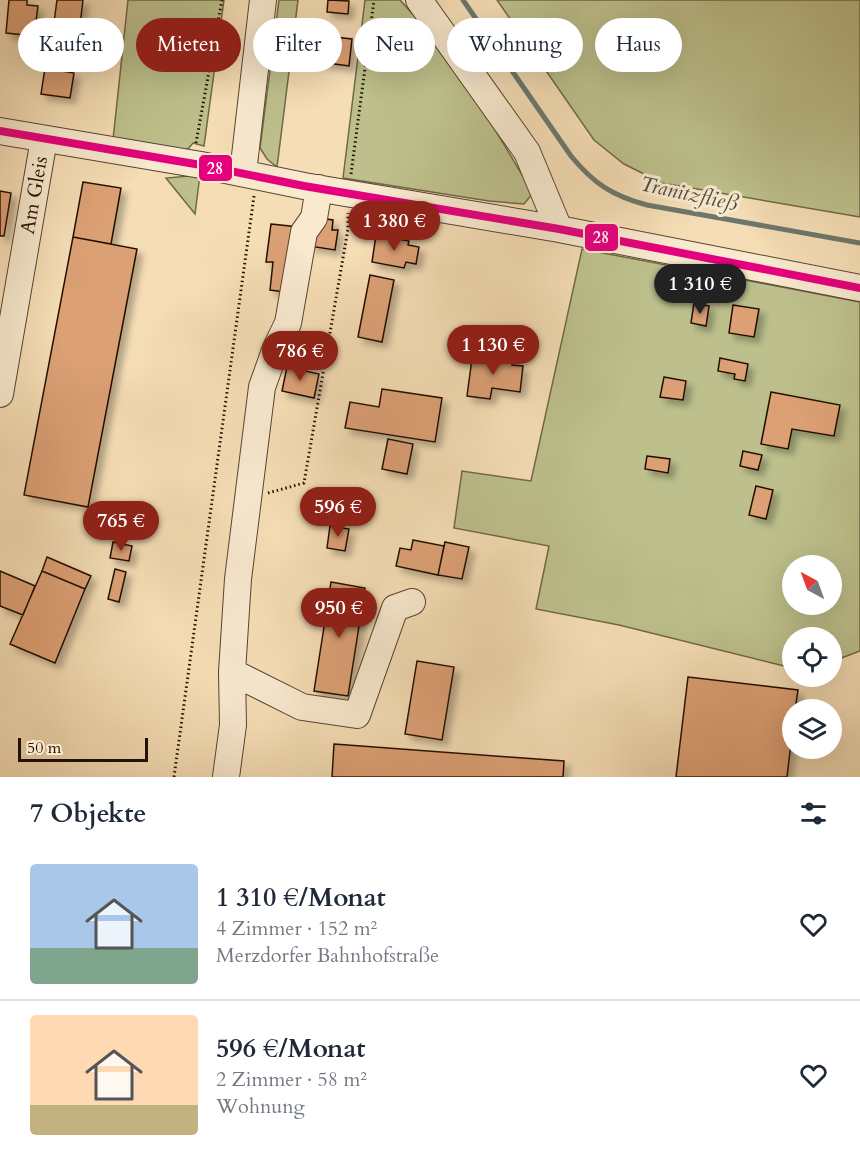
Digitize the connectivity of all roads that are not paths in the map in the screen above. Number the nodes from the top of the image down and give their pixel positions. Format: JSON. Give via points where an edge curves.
{"nodes":[{"id":1,"x":263,"y":0,"type":"edge"},
{"id":2,"x":419,"y":0,"type":"edge"},
{"id":3,"x":0,"y":131,"type":"edge"},
{"id":4,"x":44,"y":139,"type":"junction"},
{"id":5,"x":249,"y":175,"type":"junction"},
{"id":6,"x":319,"y":188,"type":"junction"},
{"id":7,"x":559,"y":229,"type":"junction"},
{"id":8,"x":860,"y":288,"type":"edge"},
{"id":9,"x":0,"y":394,"type":"edge"},
{"id":10,"x":412,"y":602,"type":"dead end"},
{"id":11,"x":232,"y":672,"type":"junction"},
{"id":12,"x":226,"y":777,"type":"edge"}],
"edges":[{"from":1,"to":5,"type":"street"},
{"from":2,"to":7,"type":"street","via":[[526,152]]},
{"from":3,"to":4,"type":"street"},
{"from":4,"to":5,"type":"street"},
{"from":4,"to":9,"type":"street","name":"Am Gleis"},
{"from":5,"to":6,"type":"street"},
{"from":6,"to":7,"type":"street"},
{"from":6,"to":11,"type":"street","via":[[314,218],[304,232],[288,323],[262,387],[238,579]]},
{"from":7,"to":8,"type":"street"},
{"from":10,"to":11,"type":"street","via":[[395,608],[357,715],[302,706]]},
{"from":11,"to":12,"type":"street","via":[[233,724]]}]}
